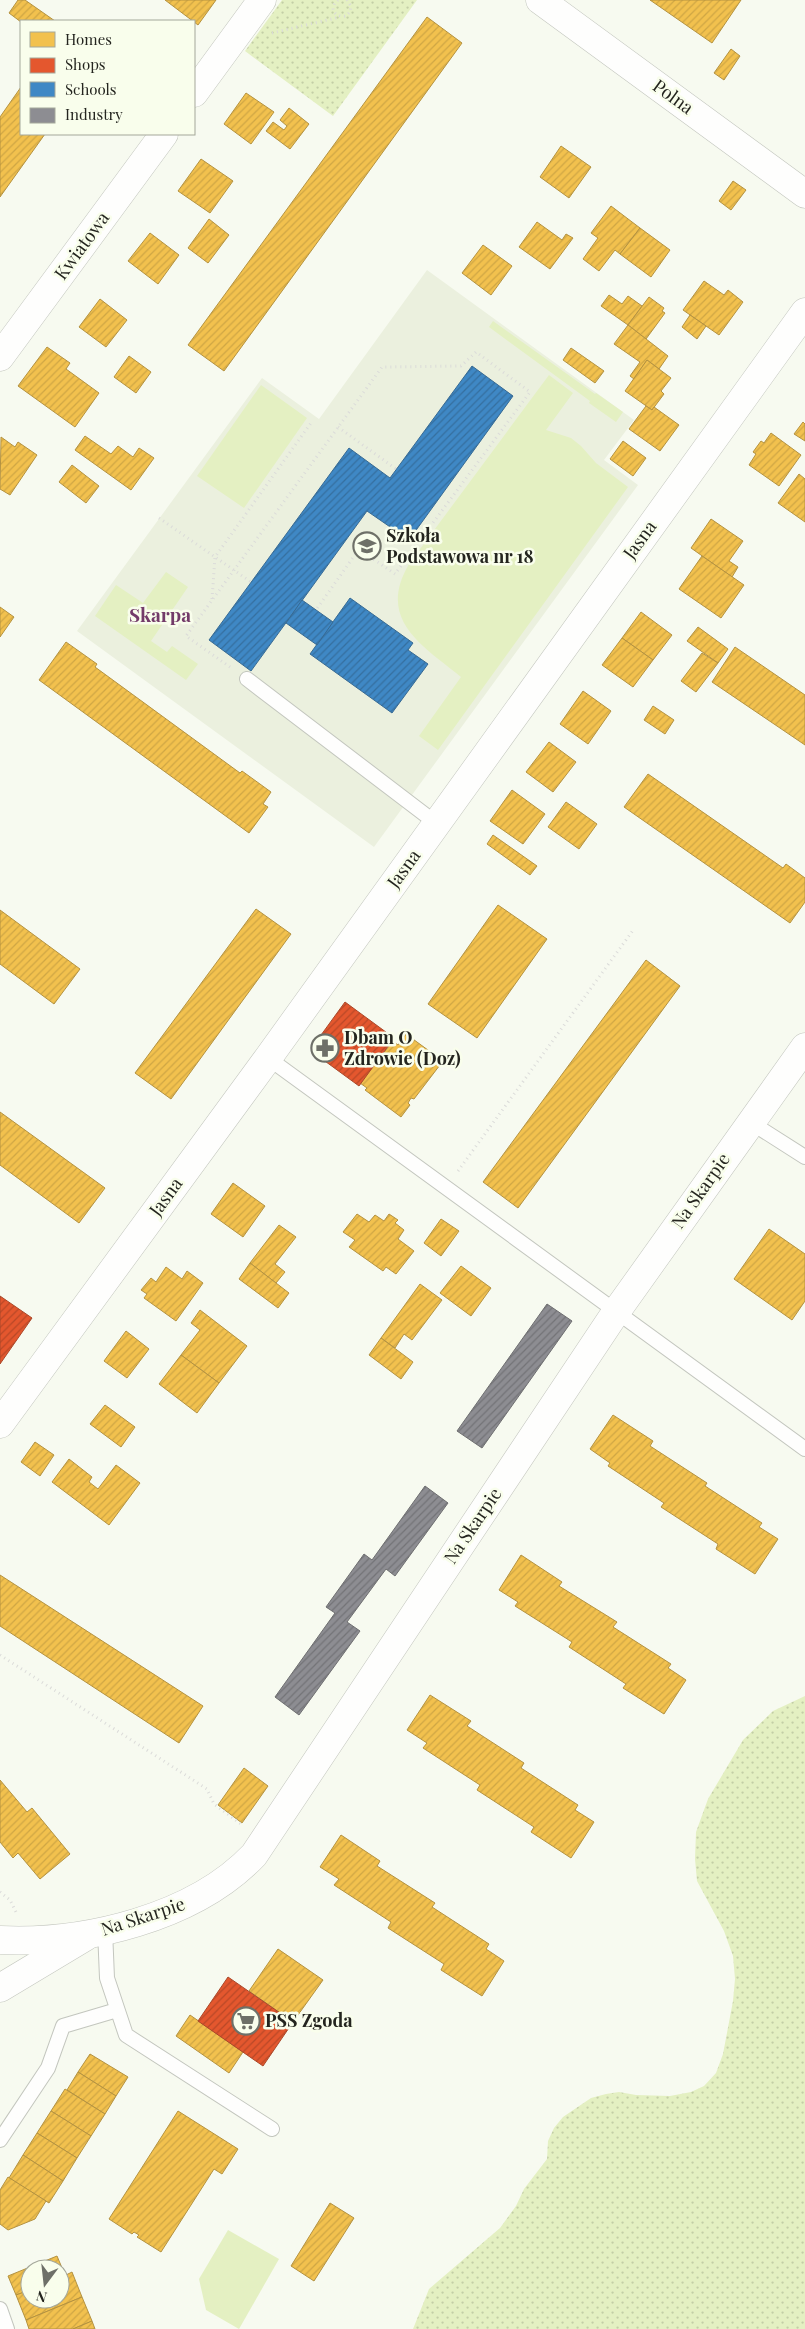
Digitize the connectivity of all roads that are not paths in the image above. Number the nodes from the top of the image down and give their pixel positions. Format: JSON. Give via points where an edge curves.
{"nodes":[{"id":1,"x":262,"y":0,"type":"edge"},
{"id":2,"x":540,"y":0,"type":"edge"},
{"id":3,"x":195,"y":92,"type":"edge"},
{"id":4,"x":163,"y":135,"type":"edge"},
{"id":5,"x":805,"y":194,"type":"edge"},
{"id":6,"x":805,"y":312,"type":"edge"},
{"id":7,"x":0,"y":357,"type":"edge"},
{"id":8,"x":247,"y":679,"type":"road end"},
{"id":9,"x":436,"y":823,"type":"junction"},
{"id":10,"x":805,"y":1047,"type":"edge"},
{"id":11,"x":268,"y":1058,"type":"junction"},
{"id":12,"x":750,"y":1122,"type":"junction"},
{"id":13,"x":805,"y":1157,"type":"edge"},
{"id":14,"x":616,"y":1312,"type":"junction"},
{"id":15,"x":0,"y":1424,"type":"edge"},
{"id":16,"x":805,"y":1449,"type":"edge"},
{"id":17,"x":97,"y":1933,"type":"junction"},
{"id":18,"x":0,"y":1940,"type":"edge"},
{"id":19,"x":0,"y":1988,"type":"edge"},
{"id":20,"x":117,"y":2010,"type":"junction"},
{"id":21,"x":272,"y":2129,"type":"dead end"},
{"id":22,"x":0,"y":2140,"type":"edge"},
{"id":23,"x":0,"y":2309,"type":"edge"},
{"id":24,"x":7,"y":2329,"type":"edge"}],
"edges":[{"from":1,"to":3,"type":"street"},
{"from":2,"to":5,"type":"street","name":"Polna"},
{"from":4,"to":7,"type":"street","name":"Kwiatowa"},
{"from":6,"to":9,"type":"street","name":"Jasna"},
{"from":8,"to":9,"type":"lane"},
{"from":9,"to":11,"type":"street","name":"Jasna"},
{"from":10,"to":12,"type":"street","name":"Na Skarpie"},
{"from":11,"to":14,"type":"lane"},
{"from":11,"to":15,"type":"street","name":"Jasna"},
{"from":12,"to":13,"type":"lane"},
{"from":12,"to":14,"type":"street","name":"Na Skarpie"},
{"from":14,"to":16,"type":"lane"},
{"from":14,"to":17,"type":"street","name":"Na Skarpie","via":[[254,1855],[240,1870],[193,1902]]},
{"from":17,"to":18,"type":"street"},
{"from":17,"to":19,"type":"street"},
{"from":17,"to":20,"type":"lane"},
{"from":20,"to":21,"type":"lane","via":[[126,2035]]},
{"from":20,"to":22,"type":"lane","via":[[63,2026],[48,2068]]},
{"from":23,"to":24,"type":"lane"}]}
